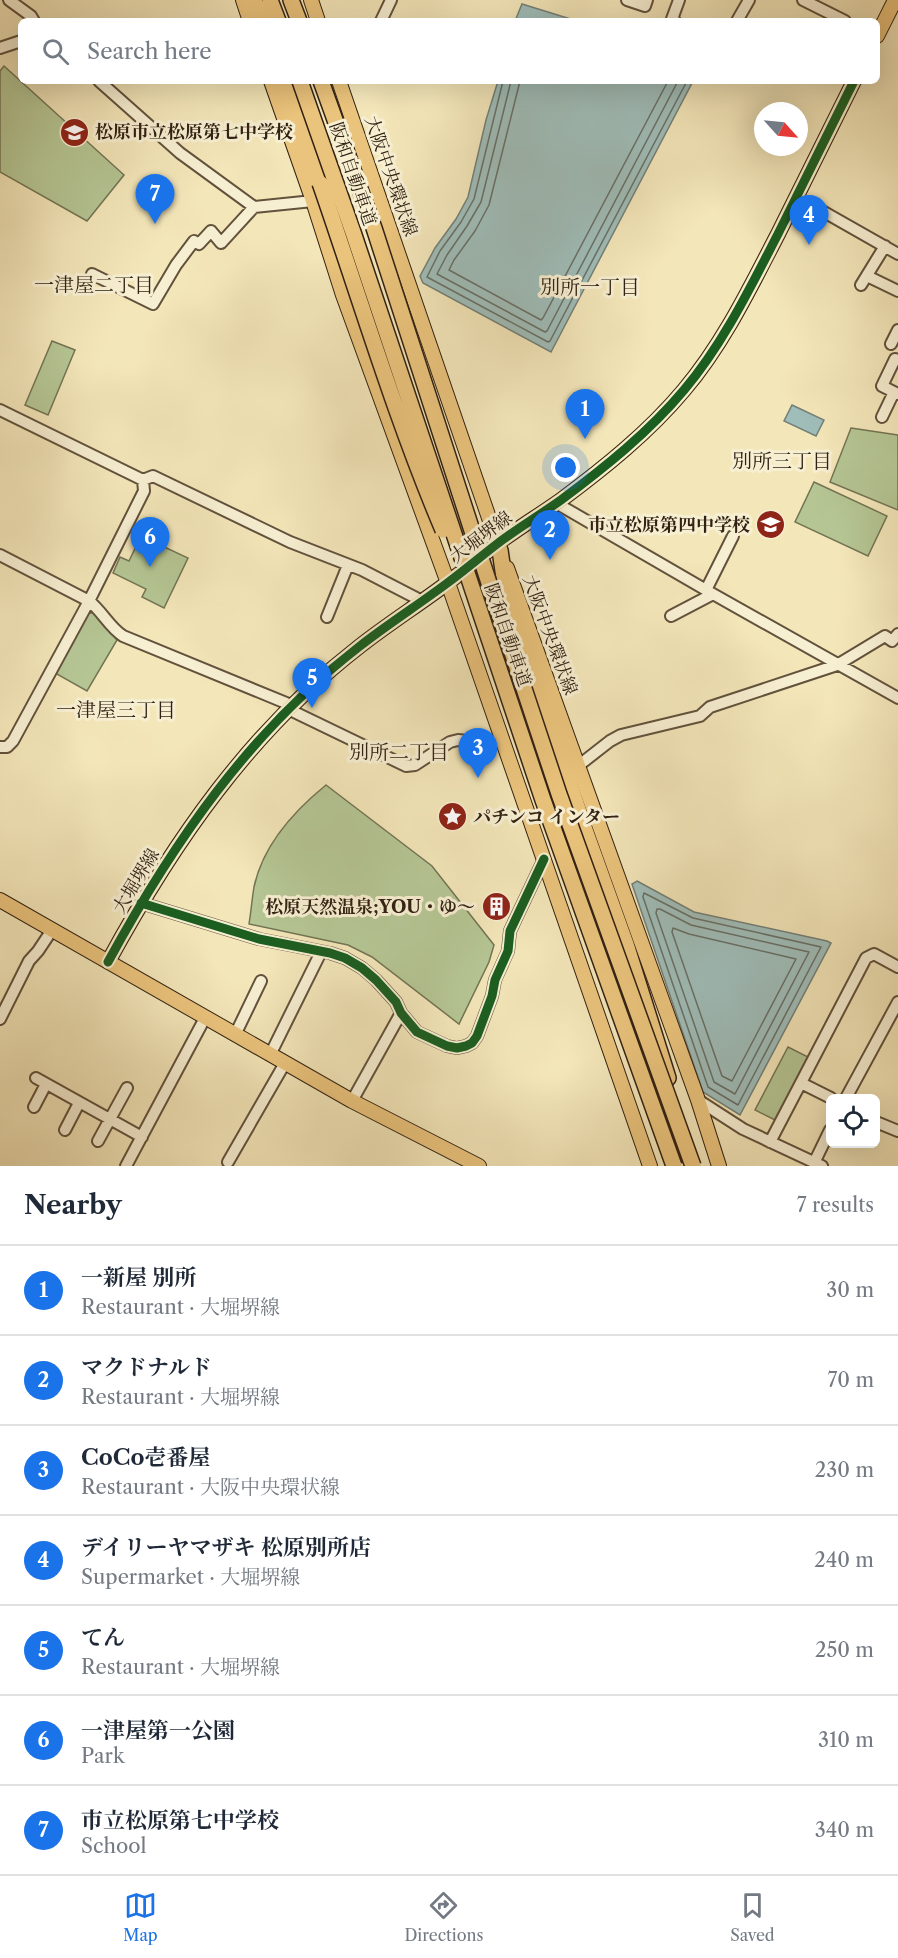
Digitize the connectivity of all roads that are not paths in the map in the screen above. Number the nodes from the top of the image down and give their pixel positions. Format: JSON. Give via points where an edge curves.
{"nodes":[{"id":1,"x":9,"y":0,"type":"edge"},
{"id":2,"x":243,"y":0,"type":"edge"},
{"id":3,"x":254,"y":0,"type":"edge"},
{"id":4,"x":270,"y":0,"type":"edge"},
{"id":5,"x":291,"y":0,"type":"edge"},
{"id":6,"x":311,"y":0,"type":"edge"},
{"id":7,"x":391,"y":0,"type":"edge"},
{"id":8,"x":627,"y":0,"type":"edge"},
{"id":9,"x":647,"y":0,"type":"edge"},
{"id":10,"x":679,"y":0,"type":"edge"},
{"id":11,"x":749,"y":0,"type":"edge"},
{"id":12,"x":803,"y":0,"type":"edge"},
{"id":13,"x":895,"y":0,"type":"edge"},
{"id":14,"x":816,"y":3,"type":"edge"},
{"id":15,"x":32,"y":18,"type":"edge"},
{"id":16,"x":249,"y":18,"type":"edge"},
{"id":17,"x":261,"y":18,"type":"edge"},
{"id":18,"x":277,"y":18,"type":"edge"},
{"id":19,"x":298,"y":18,"type":"edge"},
{"id":20,"x":317,"y":18,"type":"edge"},
{"id":21,"x":382,"y":18,"type":"edge"},
{"id":22,"x":672,"y":18,"type":"edge"},
{"id":23,"x":739,"y":18,"type":"edge"},
{"id":24,"x":840,"y":18,"type":"edge"},
{"id":25,"x":880,"y":30,"type":"edge"},
{"id":26,"x":18,"y":42,"type":"edge"},
{"id":27,"x":0,"y":48,"type":"edge"},
{"id":28,"x":102,"y":84,"type":"edge"},
{"id":29,"x":272,"y":84,"type":"edge"},
{"id":30,"x":285,"y":84,"type":"edge"},
{"id":31,"x":301,"y":84,"type":"edge"},
{"id":32,"x":322,"y":84,"type":"edge"},
{"id":33,"x":342,"y":84,"type":"edge"},
{"id":34,"x":853,"y":84,"type":"edge"},
{"id":35,"x":313,"y":201,"type":"junction"},
{"id":36,"x":794,"y":201,"type":"junction"},
{"id":37,"x":254,"y":207,"type":"junction"},
{"id":38,"x":885,"y":246,"type":"junction"},
{"id":39,"x":898,"y":254,"type":"edge"},
{"id":40,"x":92,"y":274,"type":"dead end"},
{"id":41,"x":898,"y":291,"type":"edge"},
{"id":42,"x":898,"y":330,"type":"edge"},
{"id":43,"x":891,"y":344,"type":"dead end"},
{"id":44,"x":898,"y":360,"type":"edge"},
{"id":45,"x":896,"y":393,"type":"edge"},
{"id":46,"x":0,"y":410,"type":"edge"},
{"id":47,"x":882,"y":417,"type":"dead end"},
{"id":48,"x":143,"y":480,"type":"junction"},
{"id":49,"x":556,"y":503,"type":"junction"},
{"id":50,"x":733,"y":536,"type":"dead end"},
{"id":51,"x":499,"y":546,"type":"junction"},
{"id":52,"x":0,"y":555,"type":"edge"},
{"id":53,"x":348,"y":565,"type":"junction"},
{"id":54,"x":448,"y":583,"type":"junction"},
{"id":55,"x":709,"y":592,"type":"junction"},
{"id":56,"x":476,"y":600,"type":"junction"},
{"id":57,"x":89,"y":601,"type":"junction"},
{"id":58,"x":422,"y":601,"type":"junction"},
{"id":59,"x":670,"y":616,"type":"dead end"},
{"id":60,"x":327,"y":617,"type":"dead end"},
{"id":61,"x":896,"y":640,"type":"edge"},
{"id":62,"x":837,"y":665,"type":"junction"},
{"id":63,"x":898,"y":698,"type":"edge"},
{"id":64,"x":289,"y":707,"type":"junction"},
{"id":65,"x":503,"y":740,"type":"junction"},
{"id":66,"x":0,"y":747,"type":"edge"},
{"id":67,"x":578,"y":766,"type":"junction"},
{"id":68,"x":544,"y":859,"type":"junction"},
{"id":69,"x":0,"y":900,"type":"edge"},
{"id":70,"x":141,"y":903,"type":"junction"},
{"id":71,"x":52,"y":930,"type":"junction"},
{"id":72,"x":321,"y":951,"type":"junction"},
{"id":73,"x":108,"y":962,"type":"junction"},
{"id":74,"x":898,"y":967,"type":"edge"},
{"id":75,"x":261,"y":981,"type":"dead end"},
{"id":76,"x":898,"y":1002,"type":"edge"},
{"id":77,"x":401,"y":1013,"type":"junction"},
{"id":78,"x":205,"y":1018,"type":"junction"},
{"id":79,"x":0,"y":1019,"type":"edge"},
{"id":80,"x":235,"y":1035,"type":"junction"},
{"id":81,"x":270,"y":1054,"type":"junction"},
{"id":82,"x":285,"y":1063,"type":"junction"},
{"id":83,"x":801,"y":1083,"type":"junction"},
{"id":84,"x":127,"y":1088,"type":"dead end"},
{"id":85,"x":848,"y":1094,"type":"edge"},
{"id":86,"x":826,"y":1096,"type":"edge"},
{"id":87,"x":698,"y":1100,"type":"junction"},
{"id":88,"x":352,"y":1101,"type":"junction"},
{"id":89,"x":80,"y":1103,"type":"junction"},
{"id":90,"x":34,"y":1107,"type":"dead end"},
{"id":91,"x":110,"y":1120,"type":"junction"},
{"id":92,"x":880,"y":1124,"type":"edge"},
{"id":93,"x":65,"y":1130,"type":"dead end"},
{"id":94,"x":898,"y":1131,"type":"edge"},
{"id":95,"x":142,"y":1137,"type":"junction"},
{"id":96,"x":98,"y":1141,"type":"dead end"},
{"id":97,"x":770,"y":1143,"type":"junction"},
{"id":98,"x":826,"y":1143,"type":"edge"},
{"id":99,"x":691,"y":1160,"type":"edge"},
{"id":100,"x":228,"y":1162,"type":"dead end"},
{"id":101,"x":818,"y":1165,"type":"edge"},
{"id":102,"x":126,"y":1166,"type":"edge"},
{"id":103,"x":479,"y":1166,"type":"edge"},
{"id":104,"x":650,"y":1166,"type":"edge"},
{"id":105,"x":674,"y":1166,"type":"edge"},
{"id":106,"x":719,"y":1166,"type":"edge"}],
"edges":[{"from":1,"to":15,"type":"street"},
{"from":2,"to":16,"type":"main road"},
{"from":3,"to":17,"type":"highway"},
{"from":4,"to":18,"type":"highway"},
{"from":5,"to":19,"type":"highway"},
{"from":6,"to":20,"type":"main road"},
{"from":7,"to":21,"type":"street"},
{"from":8,"to":9,"type":"street","via":[[645,6]]},
{"from":10,"to":22,"type":"street"},
{"from":11,"to":23,"type":"street"},
{"from":12,"to":14,"type":"street"},
{"from":13,"to":25,"type":"main road"},
{"from":14,"to":24,"type":"street"},
{"from":26,"to":27,"type":"street"},
{"from":28,"to":37,"type":"street","via":[[180,153]]},
{"from":29,"to":35,"type":"main road"},
{"from":30,"to":56,"type":"highway","bridge":true,"via":[[425,488]]},
{"from":31,"to":56,"type":"highway","name":"阪和自動車道","bridge":true},
{"from":32,"to":99,"type":"highway","name":"阪和自動車道","bridge":true,"via":[[374,228],[559,794]]},
{"from":33,"to":51,"type":"main road","name":"大阪中央環状線"},
{"from":34,"to":36,"type":"main road","name":"大堀堺線"},
{"from":35,"to":37,"type":"street"},
{"from":35,"to":54,"type":"main road","via":[[343,295]]},
{"from":36,"to":38,"type":"street","via":[[817,208]]},
{"from":36,"to":49,"type":"main road","name":"大堀堺線","via":[[739,309],[683,391],[655,421]]},
{"from":37,"to":40,"type":"street","via":[[221,243],[211,231],[199,244],[194,241],[153,304]]},
{"from":38,"to":39,"type":"street"},
{"from":38,"to":41,"type":"street","via":[[864,281]]},
{"from":42,"to":43,"type":"street"},
{"from":44,"to":45,"type":"street","via":[[895,359],[882,386]]},
{"from":45,"to":47,"type":"street"},
{"from":46,"to":48,"type":"street"},
{"from":48,"to":53,"type":"street","via":[[153,476],[290,542]]},
{"from":48,"to":57,"type":"street","via":[[144,491]]},
{"from":49,"to":51,"type":"main road","name":"大堀堺線"},
{"from":49,"to":55,"type":"street"},
{"from":50,"to":55,"type":"street"},
{"from":51,"to":54,"type":"main road","name":"大堀堺線"},
{"from":51,"to":67,"type":"main road","name":"大阪中央環状線"},
{"from":51,"to":99,"type":"highway","bridge":true,"via":[[506,592],[626,944]]},
{"from":52,"to":57,"type":"street"},
{"from":53,"to":58,"type":"street"},
{"from":53,"to":60,"type":"street"},
{"from":54,"to":58,"type":"main road","name":"大堀堺線"},
{"from":54,"to":65,"type":"main road"},
{"from":55,"to":59,"type":"street"},
{"from":55,"to":62,"type":"street"},
{"from":56,"to":105,"type":"highway","name":"阪和自動車道","bridge":true,"via":[[550,822]]},
{"from":57,"to":64,"type":"street","via":[[123,636]]},
{"from":57,"to":66,"type":"street","via":[[13,741]]},
{"from":58,"to":64,"type":"main road","name":"大堀堺線","via":[[359,647]]},
{"from":61,"to":62,"type":"street","via":[[885,636]]},
{"from":62,"to":63,"type":"street"},
{"from":62,"to":67,"type":"street","via":[[710,707],[700,716],[621,735]]},
{"from":64,"to":65,"type":"street","via":[[406,766],[415,765],[450,742]]},
{"from":64,"to":70,"type":"main road","name":"大堀堺線","via":[[212,796]]},
{"from":65,"to":68,"type":"main road"},
{"from":67,"to":87,"type":"main road","name":"大阪中央環状線"},
{"from":68,"to":77,"type":"street","via":[[510,931],[508,951],[472,1043],[457,1048],[447,1046],[417,1032]]},
{"from":68,"to":104,"type":"main road"},
{"from":69,"to":71,"type":"main road"},
{"from":70,"to":72,"type":"street","via":[[259,939]]},
{"from":70,"to":73,"type":"main road","name":"大堀堺線"},
{"from":71,"to":73,"type":"main road"},
{"from":71,"to":79,"type":"street","via":[[29,961]]},
{"from":72,"to":77,"type":"street","via":[[362,968],[396,1002]]},
{"from":72,"to":81,"type":"street"},
{"from":73,"to":78,"type":"main road"},
{"from":74,"to":83,"type":"street","via":[[873,954],[866,958]]},
{"from":75,"to":80,"type":"street"},
{"from":76,"to":85,"type":"street"},
{"from":77,"to":88,"type":"street"},
{"from":78,"to":80,"type":"main road"},
{"from":78,"to":95,"type":"street"},
{"from":80,"to":81,"type":"main road"},
{"from":81,"to":82,"type":"main road"},
{"from":82,"to":88,"type":"main road"},
{"from":82,"to":100,"type":"street"},
{"from":83,"to":86,"type":"street"},
{"from":83,"to":97,"type":"street"},
{"from":84,"to":91,"type":"street"},
{"from":87,"to":97,"type":"street"},
{"from":87,"to":106,"type":"main road","name":"大阪中央環状線"},
{"from":88,"to":103,"type":"main road"},
{"from":89,"to":90,"type":"street","via":[[41,1081]]},
{"from":89,"to":91,"type":"street"},
{"from":89,"to":93,"type":"street"},
{"from":91,"to":95,"type":"street"},
{"from":91,"to":96,"type":"street"},
{"from":92,"to":94,"type":"street"},
{"from":95,"to":102,"type":"street"},
{"from":97,"to":101,"type":"street"},
{"from":98,"to":101,"type":"street"}]}
